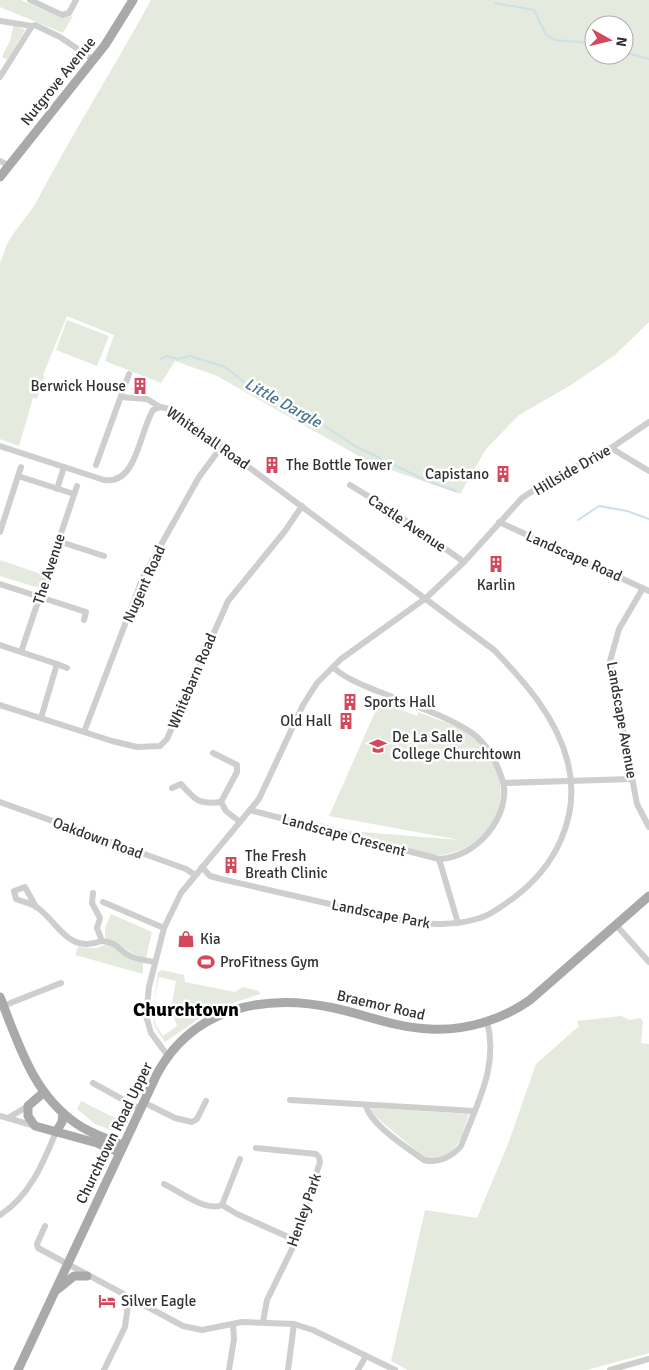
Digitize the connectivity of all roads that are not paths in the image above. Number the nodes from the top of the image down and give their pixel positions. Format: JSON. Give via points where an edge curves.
{"nodes":[{"id":1,"x":30,"y":0,"type":"edge"},
{"id":2,"x":76,"y":0,"type":"edge"},
{"id":3,"x":134,"y":0,"type":"edge"},
{"id":4,"x":0,"y":21,"type":"edge"},
{"id":5,"x":32,"y":26,"type":"junction"},
{"id":6,"x":94,"y":60,"type":"junction"},
{"id":7,"x":0,"y":77,"type":"edge"},
{"id":8,"x":4,"y":163,"type":"edge"},
{"id":9,"x":0,"y":176,"type":"edge"},
{"id":10,"x":129,"y":374,"type":"dead end"},
{"id":11,"x":121,"y":397,"type":"junction"},
{"id":12,"x":160,"y":407,"type":"junction"},
{"id":13,"x":649,"y":422,"type":"edge"},
{"id":14,"x":0,"y":446,"type":"edge"},
{"id":15,"x":222,"y":446,"type":"junction"},
{"id":16,"x":611,"y":448,"type":"junction"},
{"id":17,"x":96,"y":465,"type":"dead end"},
{"id":18,"x":21,"y":467,"type":"dead end"},
{"id":19,"x":64,"y":467,"type":"junction"},
{"id":20,"x":649,"y":471,"type":"edge"},
{"id":21,"x":18,"y":476,"type":"junction"},
{"id":22,"x":350,"y":485,"type":"dead end"},
{"id":23,"x":77,"y":486,"type":"dead end"},
{"id":24,"x":57,"y":489,"type":"junction"},
{"id":25,"x":74,"y":494,"type":"junction"},
{"id":26,"x":302,"y":506,"type":"junction"},
{"id":27,"x":499,"y":522,"type":"junction"},
{"id":28,"x":0,"y":532,"type":"edge"},
{"id":29,"x":58,"y":541,"type":"junction"},
{"id":30,"x":104,"y":556,"type":"dead end"},
{"id":31,"x":464,"y":562,"type":"junction"},
{"id":32,"x":0,"y":584,"type":"edge"},
{"id":33,"x":646,"y":589,"type":"edge"},
{"id":34,"x":40,"y":596,"type":"junction"},
{"id":35,"x":426,"y":598,"type":"junction"},
{"id":36,"x":84,"y":620,"type":"dead end"},
{"id":37,"x":0,"y":645,"type":"edge"},
{"id":38,"x":21,"y":652,"type":"junction"},
{"id":39,"x":57,"y":664,"type":"junction"},
{"id":40,"x":333,"y":667,"type":"junction"},
{"id":41,"x":67,"y":668,"type":"dead end"},
{"id":42,"x":0,"y":705,"type":"edge"},
{"id":43,"x":41,"y":718,"type":"junction"},
{"id":44,"x":84,"y":732,"type":"junction"},
{"id":45,"x":213,"y":753,"type":"dead end"},
{"id":46,"x":221,"y":756,"type":"junction"},
{"id":47,"x":217,"y":764,"type":"dead end"},
{"id":48,"x":632,"y":779,"type":"junction"},
{"id":49,"x":570,"y":782,"type":"junction"},
{"id":50,"x":504,"y":783,"type":"junction"},
{"id":51,"x":172,"y":788,"type":"dead end"},
{"id":52,"x":0,"y":802,"type":"edge"},
{"id":53,"x":221,"y":802,"type":"junction"},
{"id":54,"x":250,"y":810,"type":"junction"},
{"id":55,"x":240,"y":822,"type":"junction"},
{"id":56,"x":649,"y":827,"type":"edge"},
{"id":57,"x":439,"y":860,"type":"junction"},
{"id":58,"x":202,"y":867,"type":"junction"},
{"id":59,"x":195,"y":875,"type":"junction"},
{"id":60,"x":93,"y":893,"type":"dead end"},
{"id":61,"x":649,"y":896,"type":"edge"},
{"id":62,"x":102,"y":902,"type":"dead end"},
{"id":63,"x":36,"y":907,"type":"dead end"},
{"id":64,"x":458,"y":923,"type":"junction"},
{"id":65,"x":616,"y":925,"type":"junction"},
{"id":66,"x":164,"y":928,"type":"junction"},
{"id":67,"x":102,"y":941,"type":"junction"},
{"id":68,"x":154,"y":962,"type":"junction"},
{"id":69,"x":649,"y":962,"type":"edge"},
{"id":70,"x":61,"y":983,"type":"dead end"},
{"id":71,"x":2,"y":1002,"type":"edge"},
{"id":72,"x":487,"y":1021,"type":"junction"},
{"id":73,"x":168,"y":1056,"type":"junction"},
{"id":74,"x":93,"y":1083,"type":"dead end"},
{"id":75,"x":43,"y":1093,"type":"junction"},
{"id":76,"x":290,"y":1100,"type":"dead end"},
{"id":77,"x":206,"y":1101,"type":"dead end"},
{"id":78,"x":142,"y":1105,"type":"junction"},
{"id":79,"x":366,"y":1105,"type":"junction"},
{"id":80,"x":28,"y":1106,"type":"junction"},
{"id":81,"x":474,"y":1111,"type":"junction"},
{"id":82,"x":63,"y":1113,"type":"junction"},
{"id":83,"x":0,"y":1116,"type":"edge"},
{"id":84,"x":8,"y":1118,"type":"junction"},
{"id":85,"x":35,"y":1126,"type":"junction"},
{"id":86,"x":56,"y":1132,"type":"junction"},
{"id":87,"x":98,"y":1140,"type":"junction"},
{"id":88,"x":256,"y":1148,"type":"dead end"},
{"id":89,"x":121,"y":1149,"type":"junction"},
{"id":90,"x":240,"y":1158,"type":"dead end"},
{"id":91,"x":164,"y":1184,"type":"dead end"},
{"id":92,"x":222,"y":1204,"type":"junction"},
{"id":93,"x":0,"y":1215,"type":"edge"},
{"id":94,"x":46,"y":1226,"type":"dead end"},
{"id":95,"x":295,"y":1240,"type":"junction"},
{"id":96,"x":68,"y":1263,"type":"junction"},
{"id":97,"x":87,"y":1276,"type":"junction"},
{"id":98,"x":52,"y":1295,"type":"junction"},
{"id":99,"x":128,"y":1298,"type":"junction"},
{"id":100,"x":263,"y":1322,"type":"junction"},
{"id":101,"x":233,"y":1324,"type":"junction"},
{"id":102,"x":294,"y":1324,"type":"junction"},
{"id":103,"x":366,"y":1356,"type":"junction"},
{"id":104,"x":649,"y":1359,"type":"edge"},
{"id":105,"x":18,"y":1370,"type":"edge"},
{"id":106,"x":104,"y":1370,"type":"edge"},
{"id":107,"x":229,"y":1370,"type":"edge"},
{"id":108,"x":288,"y":1370,"type":"edge"},
{"id":109,"x":358,"y":1370,"type":"edge"},
{"id":110,"x":395,"y":1370,"type":"edge"},
{"id":111,"x":610,"y":1370,"type":"edge"}],
"edges":[{"from":1,"to":2,"type":"street","via":[[62,15],[69,13]]},
{"from":3,"to":6,"type":"main road","name":"Nutgrove Avenue"},
{"from":4,"to":5,"type":"street"},
{"from":5,"to":6,"type":"street","via":[[39,26],[60,37]]},
{"from":5,"to":7,"type":"street"},
{"from":6,"to":8,"type":"main road","name":"Nutgrove Avenue"},
{"from":8,"to":9,"type":"main road","name":"Nutgrove Avenue"},
{"from":10,"to":11,"type":"street"},
{"from":11,"to":12,"type":"street","via":[[147,399]]},
{"from":11,"to":17,"type":"street"},
{"from":12,"to":15,"type":"street","name":"Whitehall Road","via":[[171,409]]},
{"from":12,"to":19,"type":"street","name":"Whitehall Road","via":[[150,415],[129,472],[123,477],[116,481],[104,480]]},
{"from":13,"to":16,"type":"street","name":"Hillside Drive"},
{"from":14,"to":19,"type":"street","name":"Whitehall Road"},
{"from":15,"to":26,"type":"street","name":"Whitehall Road"},
{"from":15,"to":44,"type":"street","name":"Nugent Road","via":[[194,484],[144,577]]},
{"from":16,"to":20,"type":"street"},
{"from":16,"to":27,"type":"street","name":"Hillside Drive","via":[[543,484],[522,498]]},
{"from":18,"to":21,"type":"street"},
{"from":19,"to":24,"type":"street"},
{"from":21,"to":24,"type":"street"},
{"from":21,"to":28,"type":"street"},
{"from":22,"to":31,"type":"street","name":"Castle Avenue"},
{"from":23,"to":25,"type":"street","name":"The Avenue"},
{"from":24,"to":25,"type":"street"},
{"from":25,"to":29,"type":"street","name":"The Avenue"},
{"from":26,"to":35,"type":"street","name":"Whitehall Road"},
{"from":26,"to":44,"type":"street","name":"Whitebarn Road","via":[[228,601],[167,739],[160,746],[137,747]]},
{"from":27,"to":31,"type":"street","name":"Churchtown Road Upper"},
{"from":27,"to":33,"type":"street","name":"Landscape Road"},
{"from":29,"to":30,"type":"street"},
{"from":29,"to":34,"type":"street","name":"The Avenue"},
{"from":31,"to":35,"type":"street","name":"Churchtown Road Upper"},
{"from":32,"to":34,"type":"street"},
{"from":33,"to":48,"type":"street","name":"Landscape Avenue","via":[[619,629],[610,661]]},
{"from":34,"to":36,"type":"street","via":[[86,612]]},
{"from":34,"to":38,"type":"street","name":"The Avenue"},
{"from":35,"to":40,"type":"street","name":"Churchtown Road Upper"},
{"from":35,"to":49,"type":"street","name":"Landscape Park","via":[[494,650],[519,676],[560,738],[569,764]]},
{"from":37,"to":38,"type":"street"},
{"from":38,"to":39,"type":"street"},
{"from":39,"to":41,"type":"street"},
{"from":39,"to":43,"type":"street"},
{"from":40,"to":50,"type":"street","via":[[366,686],[470,731],[492,755]]},
{"from":40,"to":54,"type":"street","name":"Churchtown Road Upper","via":[[317,683],[303,705],[270,778]]},
{"from":42,"to":43,"type":"street","name":"Whitebarn Road"},
{"from":43,"to":44,"type":"street","name":"Whitebarn Road"},
{"from":45,"to":46,"type":"street"},
{"from":46,"to":47,"type":"street"},
{"from":46,"to":53,"type":"street","via":[[238,768]]},
{"from":48,"to":49,"type":"street"},
{"from":48,"to":56,"type":"street","name":"Landscape Avenue","via":[[638,804]]},
{"from":49,"to":50,"type":"street"},
{"from":49,"to":64,"type":"street","name":"Landscape Park","via":[[567,826],[549,864],[527,888],[499,909]]},
{"from":50,"to":57,"type":"street","via":[[501,812],[489,833],[461,854]]},
{"from":51,"to":53,"type":"street","via":[[181,784],[197,801]]},
{"from":52,"to":59,"type":"street","name":"Oakdown Road"},
{"from":53,"to":55,"type":"street"},
{"from":54,"to":55,"type":"street","name":"Churchtown Road Upper"},
{"from":54,"to":57,"type":"street","name":"Landscape Crescent"},
{"from":55,"to":58,"type":"street","name":"Churchtown Road Upper"},
{"from":57,"to":64,"type":"street"},
{"from":58,"to":59,"type":"street","name":"Churchtown Road Upper"},
{"from":58,"to":64,"type":"street","name":"Landscape Park","via":[[210,876],[221,879],[404,921],[432,926]]},
{"from":59,"to":66,"type":"street","name":"Churchtown Road Upper","via":[[181,893]]},
{"from":60,"to":67,"type":"street","via":[[92,903],[100,918],[97,928]]},
{"from":61,"to":65,"type":"main road","name":"Braemor Road"},
{"from":62,"to":66,"type":"street"},
{"from":63,"to":67,"type":"street","via":[[74,943],[87,945]]},
{"from":65,"to":69,"type":"street"},
{"from":65,"to":72,"type":"main road","name":"Braemor Road","via":[[530,1000],[514,1011]]},
{"from":66,"to":68,"type":"street","name":"Churchtown Road Upper"},
{"from":67,"to":68,"type":"street","via":[[120,946],[128,956]]},
{"from":68,"to":73,"type":"street","name":"Churchtown Road Upper","via":[[146,1016],[151,1034]]},
{"from":70,"to":71,"type":"street"},
{"from":71,"to":75,"type":"main road","via":[[24,1058]]},
{"from":72,"to":73,"type":"main road","name":"Braemor Road","via":[[453,1028],[423,1029],[318,1005],[269,1002],[217,1016]]},
{"from":72,"to":81,"type":"street","via":[[492,1047],[491,1063]]},
{"from":73,"to":78,"type":"main road","name":"Churchtown Road Upper"},
{"from":74,"to":78,"type":"street"},
{"from":75,"to":80,"type":"main road"},
{"from":75,"to":82,"type":"main road"},
{"from":76,"to":79,"type":"street"},
{"from":77,"to":78,"type":"street","via":[[192,1122]]},
{"from":78,"to":89,"type":"main road","name":"Churchtown Road Upper"},
{"from":79,"to":81,"type":"street"},
{"from":79,"to":81,"type":"street","via":[[367,1112],[392,1136],[430,1162],[455,1153],[461,1146]]},
{"from":80,"to":84,"type":"street"},
{"from":80,"to":85,"type":"main road","via":[[28,1116]]},
{"from":82,"to":86,"type":"main road"},
{"from":82,"to":87,"type":"main road"},
{"from":83,"to":84,"type":"street"},
{"from":84,"to":85,"type":"street"},
{"from":85,"to":86,"type":"main road"},
{"from":86,"to":87,"type":"main road"},
{"from":86,"to":93,"type":"street","via":[[29,1188],[19,1201]]},
{"from":87,"to":89,"type":"main road"},
{"from":88,"to":95,"type":"street","name":"Henley Park","via":[[316,1154],[319,1157]]},
{"from":89,"to":96,"type":"main road","name":"Churchtown Road Upper"},
{"from":90,"to":92,"type":"street"},
{"from":91,"to":92,"type":"street","via":[[212,1207]]},
{"from":92,"to":95,"type":"street"},
{"from":94,"to":96,"type":"street","via":[[38,1248]]},
{"from":95,"to":100,"type":"street","name":"Henley Park","via":[[267,1300]]},
{"from":96,"to":97,"type":"street"},
{"from":96,"to":98,"type":"main road","name":"Churchtown Road Upper"},
{"from":97,"to":98,"type":"main road","via":[[68,1279]]},
{"from":97,"to":99,"type":"street"},
{"from":98,"to":105,"type":"main road","name":"Churchtown Road Upper"},
{"from":99,"to":101,"type":"street","via":[[193,1329],[211,1330]]},
{"from":99,"to":106,"type":"street","via":[[125,1327]]},
{"from":100,"to":101,"type":"street"},
{"from":100,"to":102,"type":"street"},
{"from":101,"to":107,"type":"street"},
{"from":102,"to":103,"type":"street"},
{"from":102,"to":108,"type":"street"},
{"from":103,"to":109,"type":"street"},
{"from":103,"to":110,"type":"street"},
{"from":104,"to":111,"type":"street"}]}
